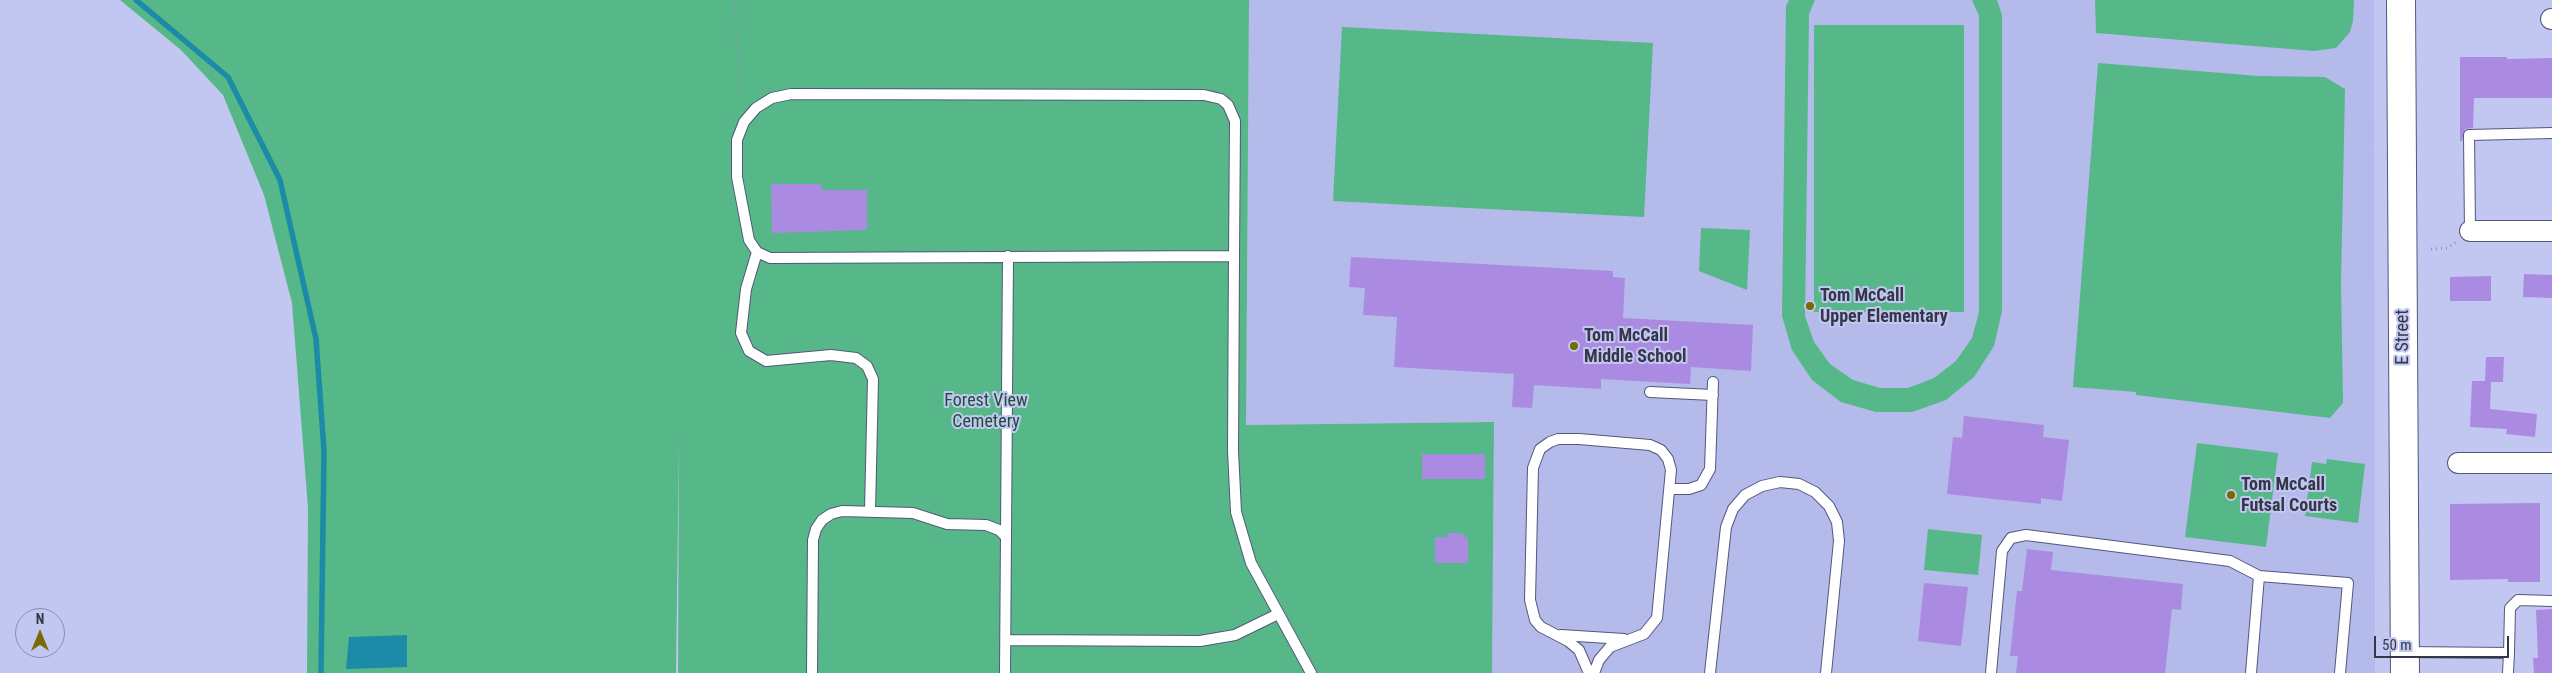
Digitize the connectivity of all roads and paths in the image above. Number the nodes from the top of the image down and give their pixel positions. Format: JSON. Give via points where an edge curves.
{"nodes":[{"id":1,"x":734,"y":0,"type":"edge"},
{"id":2,"x":2401,"y":0,"type":"edge"},
{"id":3,"x":744,"y":122,"type":"junction"},
{"id":4,"x":2552,"y":133,"type":"edge"},
{"id":5,"x":2470,"y":231,"type":"junction"},
{"id":6,"x":2552,"y":231,"type":"edge"},
{"id":7,"x":2431,"y":249,"type":"dead end"},
{"id":8,"x":757,"y":252,"type":"junction"},
{"id":9,"x":1008,"y":256,"type":"junction"},
{"id":10,"x":1234,"y":256,"type":"junction"},
{"id":11,"x":1713,"y":382,"type":"dead end"},
{"id":12,"x":1650,"y":392,"type":"dead end"},
{"id":13,"x":1713,"y":395,"type":"junction"},
{"id":14,"x":2458,"y":463,"type":"dead end"},
{"id":15,"x":2552,"y":463,"type":"edge"},
{"id":16,"x":1670,"y":489,"type":"junction"},
{"id":17,"x":870,"y":511,"type":"junction"},
{"id":18,"x":1006,"y":537,"type":"junction"},
{"id":19,"x":2259,"y":576,"type":"junction"},
{"id":20,"x":2552,"y":601,"type":"edge"},
{"id":21,"x":1278,"y":614,"type":"junction"},
{"id":22,"x":1555,"y":634,"type":"junction"},
{"id":23,"x":1628,"y":639,"type":"junction"},
{"id":24,"x":1006,"y":640,"type":"junction"},
{"id":25,"x":2509,"y":653,"type":"junction"},
{"id":26,"x":2404,"y":663,"type":"edge"},
{"id":27,"x":812,"y":673,"type":"edge"},
{"id":28,"x":1005,"y":673,"type":"edge"},
{"id":29,"x":1311,"y":673,"type":"edge"},
{"id":30,"x":1589,"y":673,"type":"edge"},
{"id":31,"x":1594,"y":673,"type":"edge"},
{"id":32,"x":1710,"y":673,"type":"edge"},
{"id":33,"x":1826,"y":673,"type":"edge"},
{"id":34,"x":1991,"y":673,"type":"edge"},
{"id":35,"x":2252,"y":673,"type":"edge"},
{"id":36,"x":2340,"y":673,"type":"edge"},
{"id":37,"x":2508,"y":673,"type":"edge"}],
"edges":[{"from":1,"to":3,"type":"path"},
{"from":2,"to":26,"type":"main road","name":"E Street"},
{"from":3,"to":8,"type":"lane","via":[[737,140],[737,177],[749,240]]},
{"from":3,"to":10,"type":"lane","via":[[756,108],[772,98],[791,94],[1213,96],[1228,105],[1235,121]]},
{"from":4,"to":5,"type":"lane","via":[[2469,135]]},
{"from":5,"to":6,"type":"street"},
{"from":5,"to":7,"type":"path","via":[[2447,248]]},
{"from":8,"to":9,"type":"lane","via":[[770,258]]},
{"from":8,"to":17,"type":"lane","via":[[746,289],[742,334],[749,351],[757,358],[776,362],[831,355],[856,358],[867,366],[873,379]]},
{"from":9,"to":10,"type":"lane"},
{"from":9,"to":18,"type":"lane"},
{"from":10,"to":21,"type":"lane","via":[[1233,451],[1236,512],[1251,563]]},
{"from":11,"to":13,"type":"lane"},
{"from":12,"to":13,"type":"lane"},
{"from":13,"to":16,"type":"lane","via":[[1710,469],[1705,480],[1701,486]]},
{"from":14,"to":15,"type":"street"},
{"from":16,"to":22,"type":"lane","via":[[1668,458],[1650,445],[1558,439],[1540,449],[1533,468],[1530,600],[1535,620]]},
{"from":16,"to":23,"type":"lane","via":[[1656,618],[1644,634]]},
{"from":17,"to":18,"type":"lane","via":[[912,513],[947,524],[986,525]]},
{"from":17,"to":27,"type":"lane","via":[[831,514],[816,529],[813,540]]},
{"from":18,"to":24,"type":"lane"},
{"from":19,"to":34,"type":"lane","via":[[2230,561],[2026,536],[2011,538],[2002,551]]},
{"from":19,"to":35,"type":"lane"},
{"from":19,"to":36,"type":"lane","via":[[2348,583]]},
{"from":20,"to":25,"type":"lane","via":[[2518,600],[2510,608]]},
{"from":21,"to":24,"type":"lane","via":[[1235,635],[1200,641]]},
{"from":21,"to":29,"type":"lane"},
{"from":22,"to":23,"type":"lane"},
{"from":22,"to":30,"type":"lane","via":[[1579,650]]},
{"from":23,"to":31,"type":"lane","via":[[1610,646]]},
{"from":24,"to":28,"type":"lane"},
{"from":25,"to":26,"type":"lane"},
{"from":25,"to":37,"type":"lane"},
{"from":32,"to":33,"type":"lane","via":[[1726,527],[1733,510],[1745,495],[1762,486],[1780,482],[1798,484],[1815,492],[1829,506],[1837,522],[1839,541]]}]}
